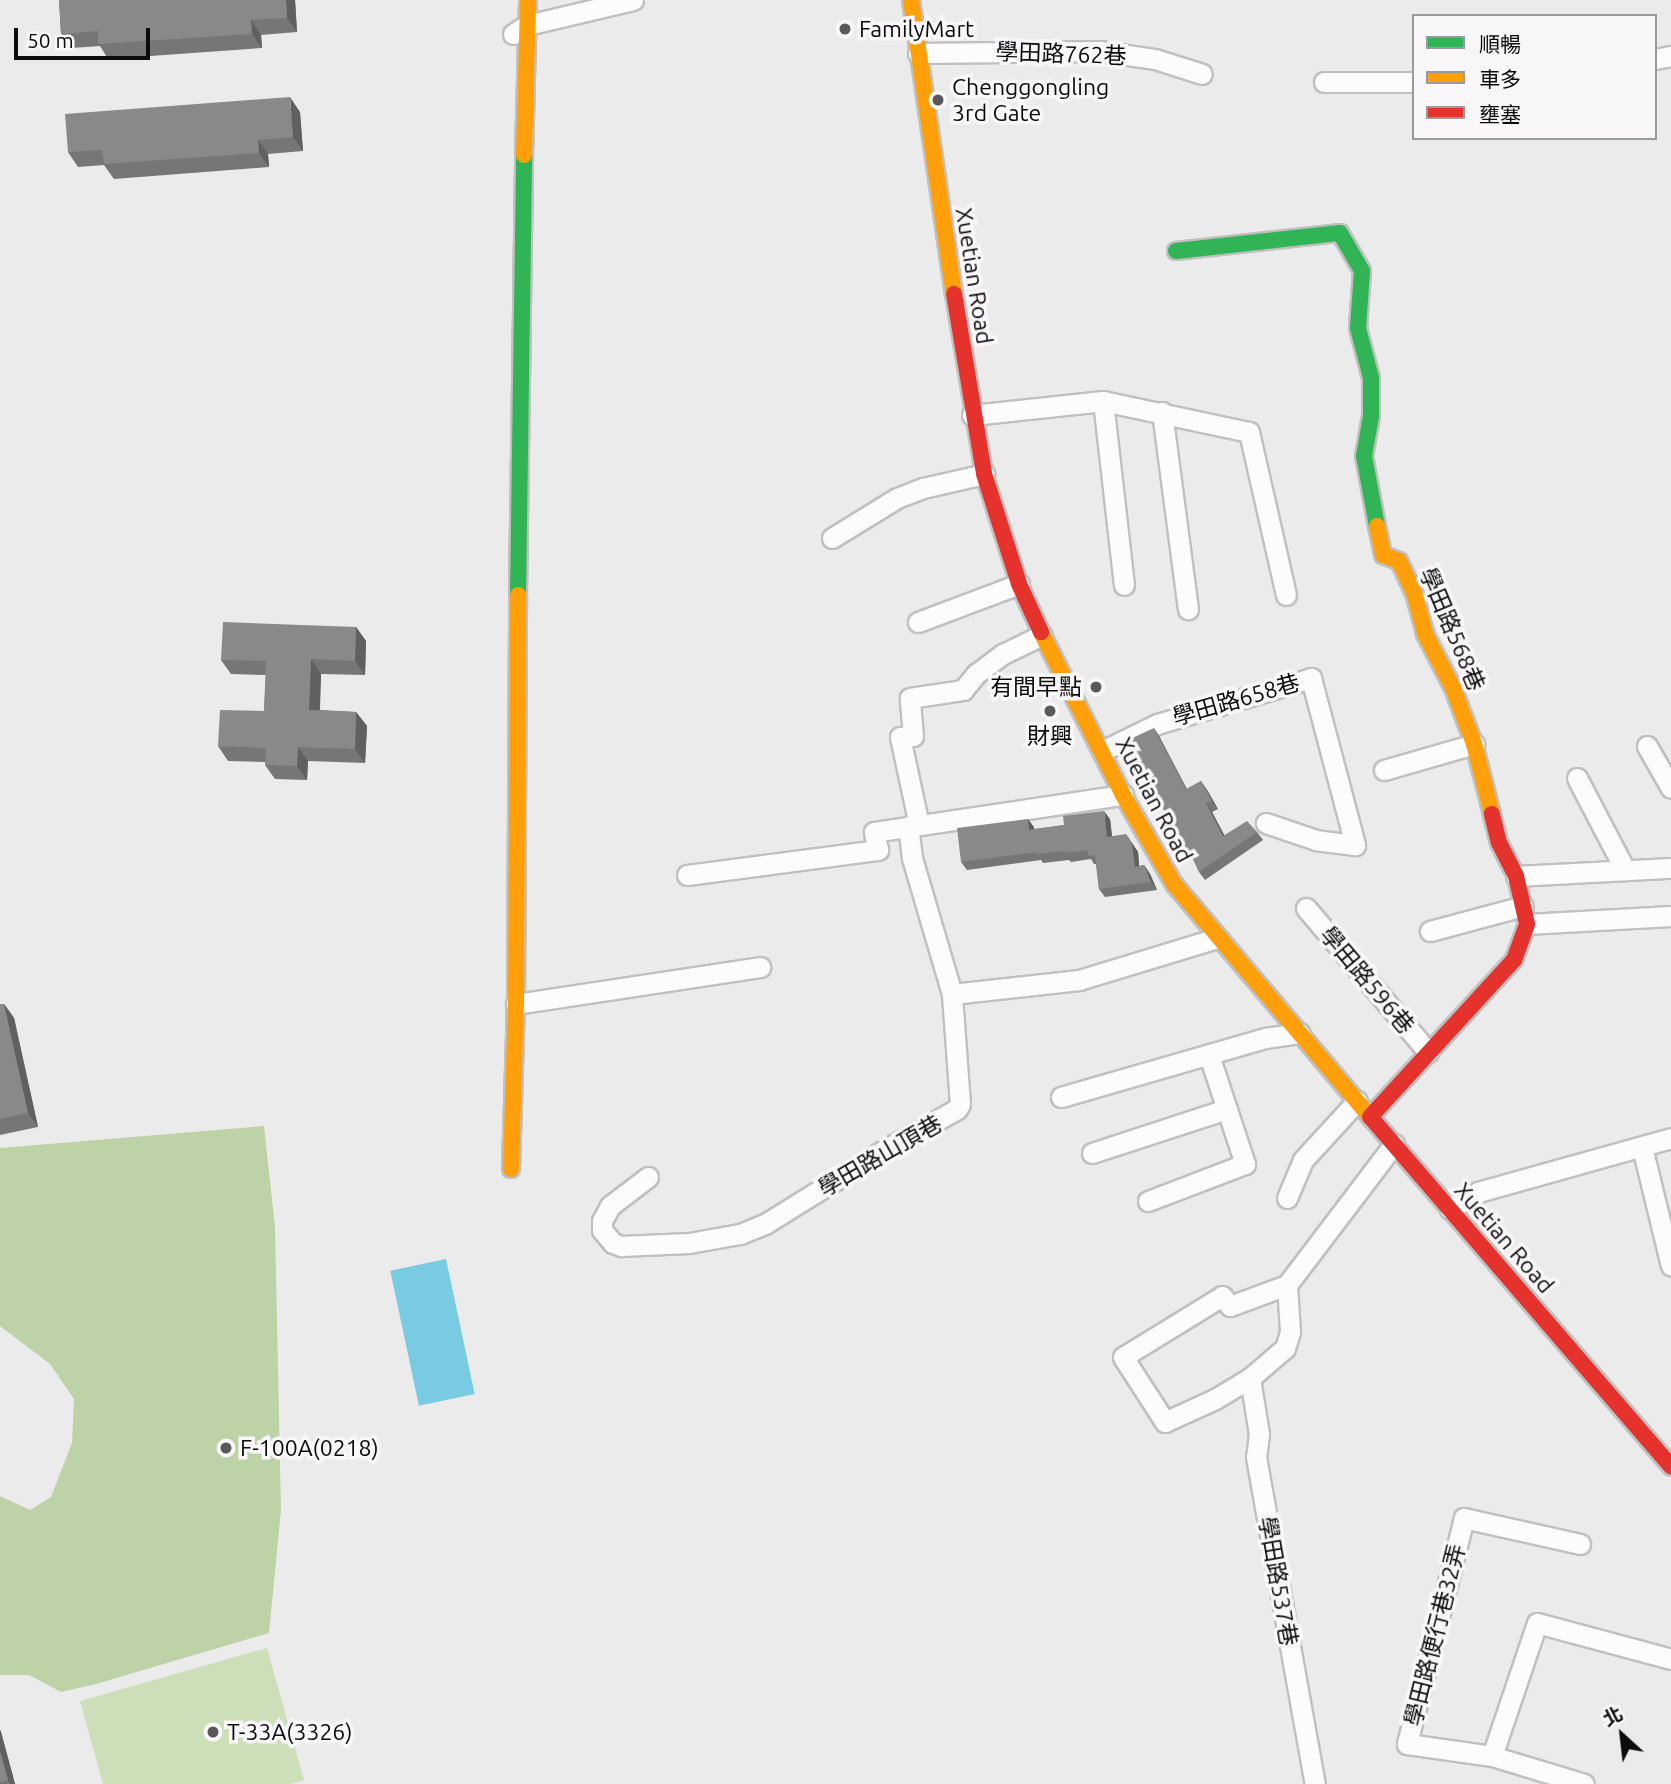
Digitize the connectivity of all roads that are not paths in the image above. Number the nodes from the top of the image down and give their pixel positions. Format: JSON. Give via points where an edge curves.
{"nodes":[{"id":1,"x":528,"y":0,"type":"edge"},
{"id":2,"x":633,"y":0,"type":"edge"},
{"id":3,"x":911,"y":0,"type":"edge"},
{"id":4,"x":520,"y":30,"type":"junction"},
{"id":5,"x":918,"y":53,"type":"junction"},
{"id":6,"x":1202,"y":74,"type":"dead end"},
{"id":7,"x":1324,"y":82,"type":"dead end"},
{"id":8,"x":1412,"y":82,"type":"edge"},
{"id":9,"x":1176,"y":251,"type":"dead end"},
{"id":10,"x":1102,"y":401,"type":"junction"},
{"id":11,"x":1162,"y":412,"type":"junction"},
{"id":12,"x":972,"y":415,"type":"junction"},
{"id":13,"x":984,"y":474,"type":"junction"},
{"id":14,"x":832,"y":538,"type":"dead end"},
{"id":15,"x":1019,"y":583,"type":"junction"},
{"id":16,"x":1124,"y":585,"type":"dead end"},
{"id":17,"x":1286,"y":595,"type":"dead end"},
{"id":18,"x":1188,"y":609,"type":"dead end"},
{"id":19,"x":918,"y":622,"type":"dead end"},
{"id":20,"x":1042,"y":635,"type":"junction"},
{"id":21,"x":1474,"y":744,"type":"junction"},
{"id":22,"x":1647,"y":746,"type":"dead end"},
{"id":23,"x":1102,"y":751,"type":"junction"},
{"id":24,"x":1384,"y":770,"type":"dead end"},
{"id":25,"x":1577,"y":778,"type":"dead end"},
{"id":26,"x":1671,"y":788,"type":"edge"},
{"id":27,"x":1124,"y":795,"type":"junction"},
{"id":28,"x":1266,"y":823,"type":"dead end"},
{"id":29,"x":914,"y":826,"type":"junction"},
{"id":30,"x":1671,"y":868,"type":"edge"},
{"id":31,"x":1625,"y":870,"type":"junction"},
{"id":32,"x":688,"y":875,"type":"dead end"},
{"id":33,"x":1516,"y":876,"type":"junction"},
{"id":34,"x":1306,"y":908,"type":"dead end"},
{"id":35,"x":1525,"y":915,"type":"junction"},
{"id":36,"x":1671,"y":916,"type":"edge"},
{"id":37,"x":1430,"y":931,"type":"dead end"},
{"id":38,"x":1217,"y":938,"type":"junction"},
{"id":39,"x":760,"y":967,"type":"dead end"},
{"id":40,"x":952,"y":993,"type":"junction"},
{"id":41,"x":516,"y":1004,"type":"junction"},
{"id":42,"x":1300,"y":1033,"type":"junction"},
{"id":43,"x":1428,"y":1052,"type":"junction"},
{"id":44,"x":1209,"y":1055,"type":"junction"},
{"id":45,"x":1061,"y":1097,"type":"dead end"},
{"id":46,"x":1357,"y":1101,"type":"junction"},
{"id":47,"x":1227,"y":1109,"type":"junction"},
{"id":48,"x":1370,"y":1117,"type":"junction"},
{"id":49,"x":1671,"y":1138,"type":"edge"},
{"id":50,"x":1394,"y":1144,"type":"junction"},
{"id":51,"x":1642,"y":1147,"type":"junction"},
{"id":52,"x":1092,"y":1153,"type":"dead end"},
{"id":53,"x":511,"y":1169,"type":"dead end"},
{"id":54,"x":648,"y":1177,"type":"dead end"},
{"id":55,"x":1287,"y":1198,"type":"dead end"},
{"id":56,"x":1148,"y":1201,"type":"dead end"},
{"id":57,"x":1450,"y":1209,"type":"junction"},
{"id":58,"x":1671,"y":1266,"type":"edge"},
{"id":59,"x":1287,"y":1285,"type":"junction"},
{"id":60,"x":1250,"y":1378,"type":"junction"},
{"id":61,"x":1671,"y":1466,"type":"edge"},
{"id":62,"x":1580,"y":1544,"type":"dead end"},
{"id":63,"x":1671,"y":1659,"type":"edge"},
{"id":64,"x":1492,"y":1756,"type":"junction"},
{"id":65,"x":1315,"y":1784,"type":"edge"},
{"id":66,"x":1584,"y":1784,"type":"edge"}],
"edges":[{"from":1,"to":4,"type":"street"},
{"from":2,"to":4,"type":"street"},
{"from":3,"to":5,"type":"street","name":"Xuetian Road"},
{"from":4,"to":41,"type":"street"},
{"from":5,"to":6,"type":"street","name":"學田路762巷","via":[[1100,51],[1155,59]]},
{"from":5,"to":12,"type":"street","name":"Xuetian Road"},
{"from":7,"to":8,"type":"street"},
{"from":9,"to":21,"type":"street","name":"學田路568巷","via":[[1340,233],[1347,243],[1362,271],[1358,328],[1371,378],[1364,456],[1383,555],[1399,561],[1425,634],[1453,688]]},
{"from":10,"to":11,"type":"street"},
{"from":10,"to":12,"type":"street"},
{"from":10,"to":16,"type":"street"},
{"from":11,"to":17,"type":"street","via":[[1249,432]]},
{"from":11,"to":18,"type":"street"},
{"from":12,"to":13,"type":"street","name":"Xuetian Road"},
{"from":13,"to":14,"type":"street","via":[[897,498]]},
{"from":13,"to":15,"type":"street","name":"Xuetian Road"},
{"from":15,"to":19,"type":"street"},
{"from":15,"to":20,"type":"street","name":"Xuetian Road"},
{"from":20,"to":23,"type":"street","name":"Xuetian Road"},
{"from":20,"to":29,"type":"street","name":"學田路山頂巷","via":[[1003,654],[963,690],[910,698],[913,736],[900,737]]},
{"from":21,"to":24,"type":"street"},
{"from":21,"to":33,"type":"street","name":"學田路568巷","via":[[1499,843]]},
{"from":22,"to":26,"type":"street"},
{"from":23,"to":27,"type":"street","name":"Xuetian Road"},
{"from":23,"to":28,"type":"street","name":"學田路658巷","via":[[1157,724],[1311,678],[1355,845],[1316,840]]},
{"from":25,"to":31,"type":"street"},
{"from":27,"to":29,"type":"street"},
{"from":27,"to":38,"type":"street","name":"Xuetian Road","via":[[1174,884]]},
{"from":29,"to":32,"type":"street","via":[[874,832],[878,850]]},
{"from":29,"to":40,"type":"street","name":"學田路山頂巷","via":[[912,858]]},
{"from":30,"to":31,"type":"street"},
{"from":31,"to":33,"type":"street"},
{"from":33,"to":35,"type":"street","name":"學田路568巷"},
{"from":34,"to":43,"type":"street","name":"學田路596巷"},
{"from":35,"to":36,"type":"street"},
{"from":35,"to":37,"type":"street"},
{"from":35,"to":43,"type":"street","via":[[1514,960]]},
{"from":38,"to":40,"type":"street","via":[[1079,979]]},
{"from":38,"to":42,"type":"street","name":"Xuetian Road"},
{"from":39,"to":41,"type":"street"},
{"from":40,"to":54,"type":"street","name":"學田路山頂巷","via":[[960,1104],[951,1115],[884,1150],[765,1224],[740,1234],[689,1243],[613,1243],[602,1230],[602,1221],[610,1206]]},
{"from":41,"to":53,"type":"street"},
{"from":42,"to":44,"type":"street"},
{"from":42,"to":46,"type":"street","name":"Xuetian Road"},
{"from":43,"to":48,"type":"street"},
{"from":44,"to":45,"type":"street"},
{"from":44,"to":47,"type":"street"},
{"from":46,"to":48,"type":"street","name":"Xuetian Road"},
{"from":46,"to":55,"type":"street","via":[[1303,1160]]},
{"from":47,"to":52,"type":"street"},
{"from":47,"to":56,"type":"street","via":[[1245,1164]]},
{"from":48,"to":50,"type":"street","name":"Xuetian Road"},
{"from":49,"to":51,"type":"street"},
{"from":50,"to":57,"type":"street","name":"Xuetian Road"},
{"from":50,"to":59,"type":"street"},
{"from":51,"to":57,"type":"street","via":[[1478,1192]]},
{"from":51,"to":58,"type":"street"},
{"from":57,"to":61,"type":"street","name":"Xuetian Road"},
{"from":59,"to":60,"type":"street","via":[[1290,1332],[1285,1348]]},
{"from":59,"to":60,"type":"street","via":[[1230,1307],[1222,1296],[1123,1357],[1164,1422]]},
{"from":60,"to":65,"type":"street","name":"學田路537巷","via":[[1259,1434],[1256,1457]]},
{"from":62,"to":64,"type":"street","name":"學田路便行巷32弄","via":[[1464,1518],[1408,1744]]},
{"from":63,"to":64,"type":"street","via":[[1537,1623]]},
{"from":64,"to":66,"type":"street","name":"學田路便行巷32弄"}]}
